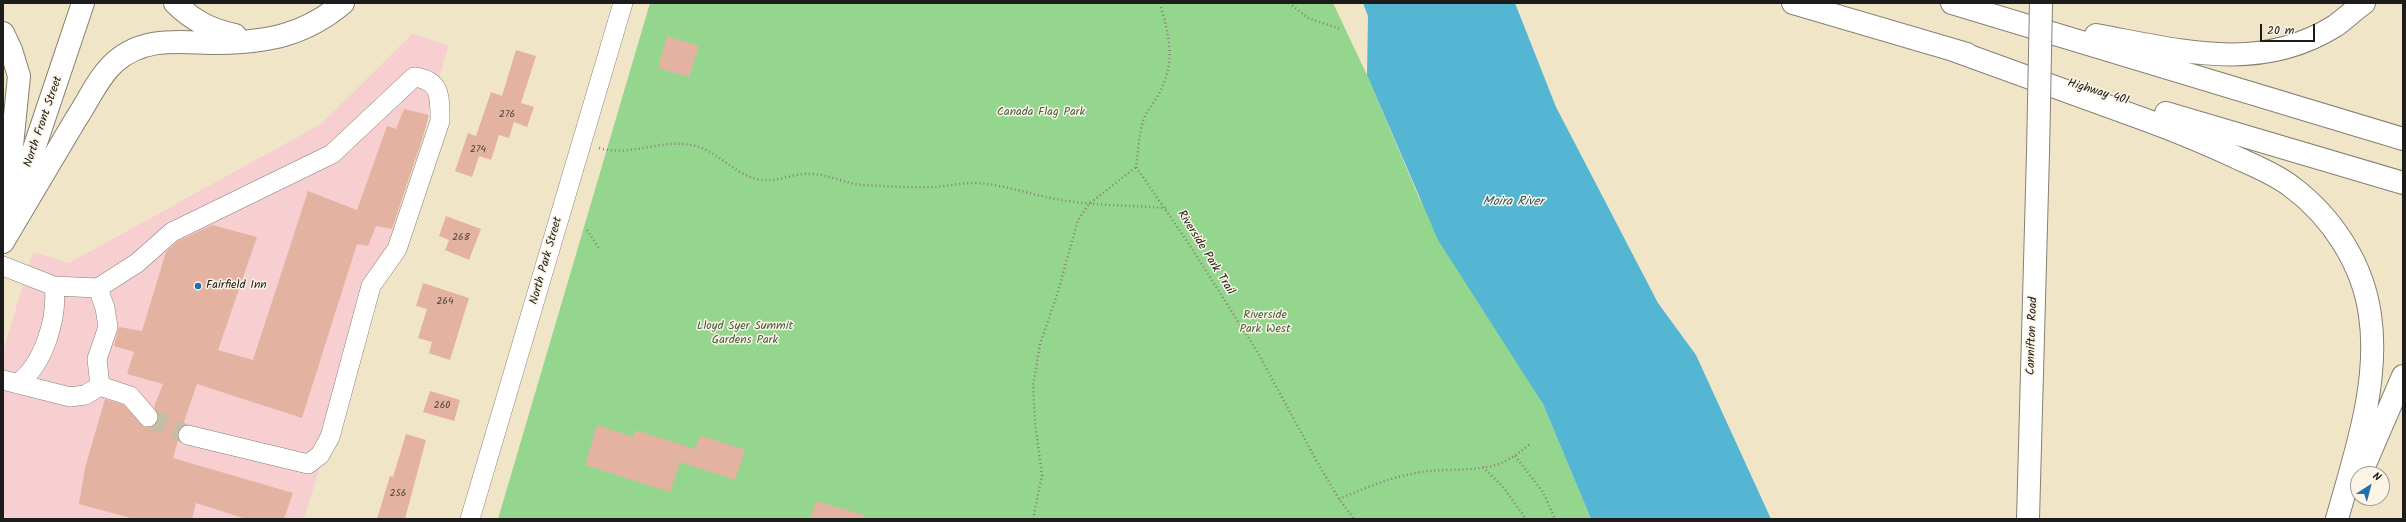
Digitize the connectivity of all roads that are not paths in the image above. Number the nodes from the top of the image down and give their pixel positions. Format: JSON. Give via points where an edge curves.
{"nodes":[{"id":1,"x":83,"y":3,"type":"edge"},
{"id":2,"x":175,"y":3,"type":"edge"},
{"id":3,"x":343,"y":3,"type":"edge"},
{"id":4,"x":623,"y":3,"type":"edge"},
{"id":5,"x":1793,"y":3,"type":"edge"},
{"id":6,"x":1952,"y":3,"type":"edge"},
{"id":7,"x":2041,"y":3,"type":"edge"},
{"id":8,"x":2364,"y":3,"type":"edge"},
{"id":9,"x":1999,"y":17,"type":"junction"},
{"id":10,"x":3,"y":33,"type":"edge"},
{"id":11,"x":271,"y":39,"type":"junction"},
{"id":12,"x":1954,"y":50,"type":"junction"},
{"id":13,"x":2403,"y":140,"type":"edge"},
{"id":14,"x":2403,"y":183,"type":"edge"},
{"id":15,"x":3,"y":235,"type":"edge"},
{"id":16,"x":3,"y":241,"type":"edge"},
{"id":17,"x":3,"y":266,"type":"edge"},
{"id":18,"x":54,"y":286,"type":"junction"},
{"id":19,"x":98,"y":288,"type":"junction"},
{"id":20,"x":2403,"y":376,"type":"edge"},
{"id":21,"x":10,"y":382,"type":"edge"},
{"id":22,"x":100,"y":386,"type":"junction"},
{"id":23,"x":148,"y":417,"type":"tunnel mouth"},
{"id":24,"x":188,"y":435,"type":"tunnel mouth"},
{"id":25,"x":2364,"y":466,"type":"edge"},
{"id":26,"x":2350,"y":498,"type":"edge"},
{"id":27,"x":470,"y":519,"type":"edge"},
{"id":28,"x":2028,"y":519,"type":"edge"},
{"id":29,"x":2337,"y":519,"type":"edge"},
{"id":30,"x":2341,"y":519,"type":"edge"}],
"edges":[{"from":1,"to":16,"type":"main road","name":"North Front Street"},
{"from":2,"to":11,"type":"main road","via":[[187,15],[218,31]]},
{"from":3,"to":11,"type":"main road","via":[[312,25],[293,34]]},
{"from":4,"to":27,"type":"street","name":"North Park Street"},
{"from":5,"to":12,"type":"main road","name":"Highway 401"},
{"from":6,"to":9,"type":"main road"},
{"from":7,"to":28,"type":"main road","name":"Cannifton Road","bridge":true},
{"from":8,"to":9,"type":"main road","via":[[2335,26],[2307,39],[2267,53],[2229,56],[2206,55]]},
{"from":9,"to":13,"type":"main road"},
{"from":10,"to":15,"type":"main road","via":[[19,76]]},
{"from":11,"to":16,"type":"main road","via":[[220,43],[168,41],[132,51],[115,62],[95,89]]},
{"from":12,"to":14,"type":"main road","name":"Highway 401"},
{"from":12,"to":29,"type":"main road","via":[[2204,142],[2290,185],[2310,201],[2333,226],[2356,268],[2364,290],[2370,314],[2372,352],[2361,433]]},
{"from":17,"to":18,"type":"street"},
{"from":18,"to":19,"type":"street"},
{"from":18,"to":21,"type":"street","via":[[56,302],[40,359],[29,375]]},
{"from":19,"to":22,"type":"street","via":[[108,328],[97,359]]},
{"from":19,"to":24,"type":"street","via":[[137,263],[172,232],[332,154],[414,77],[427,79],[435,86],[440,101],[440,120],[397,249],[371,286],[330,437],[320,455],[308,464]]},
{"from":20,"to":25,"type":"main road"},
{"from":21,"to":22,"type":"street","via":[[70,397],[85,395]]},
{"from":22,"to":23,"type":"street","via":[[130,396]]},
{"from":26,"to":30,"type":"main road"}]}
